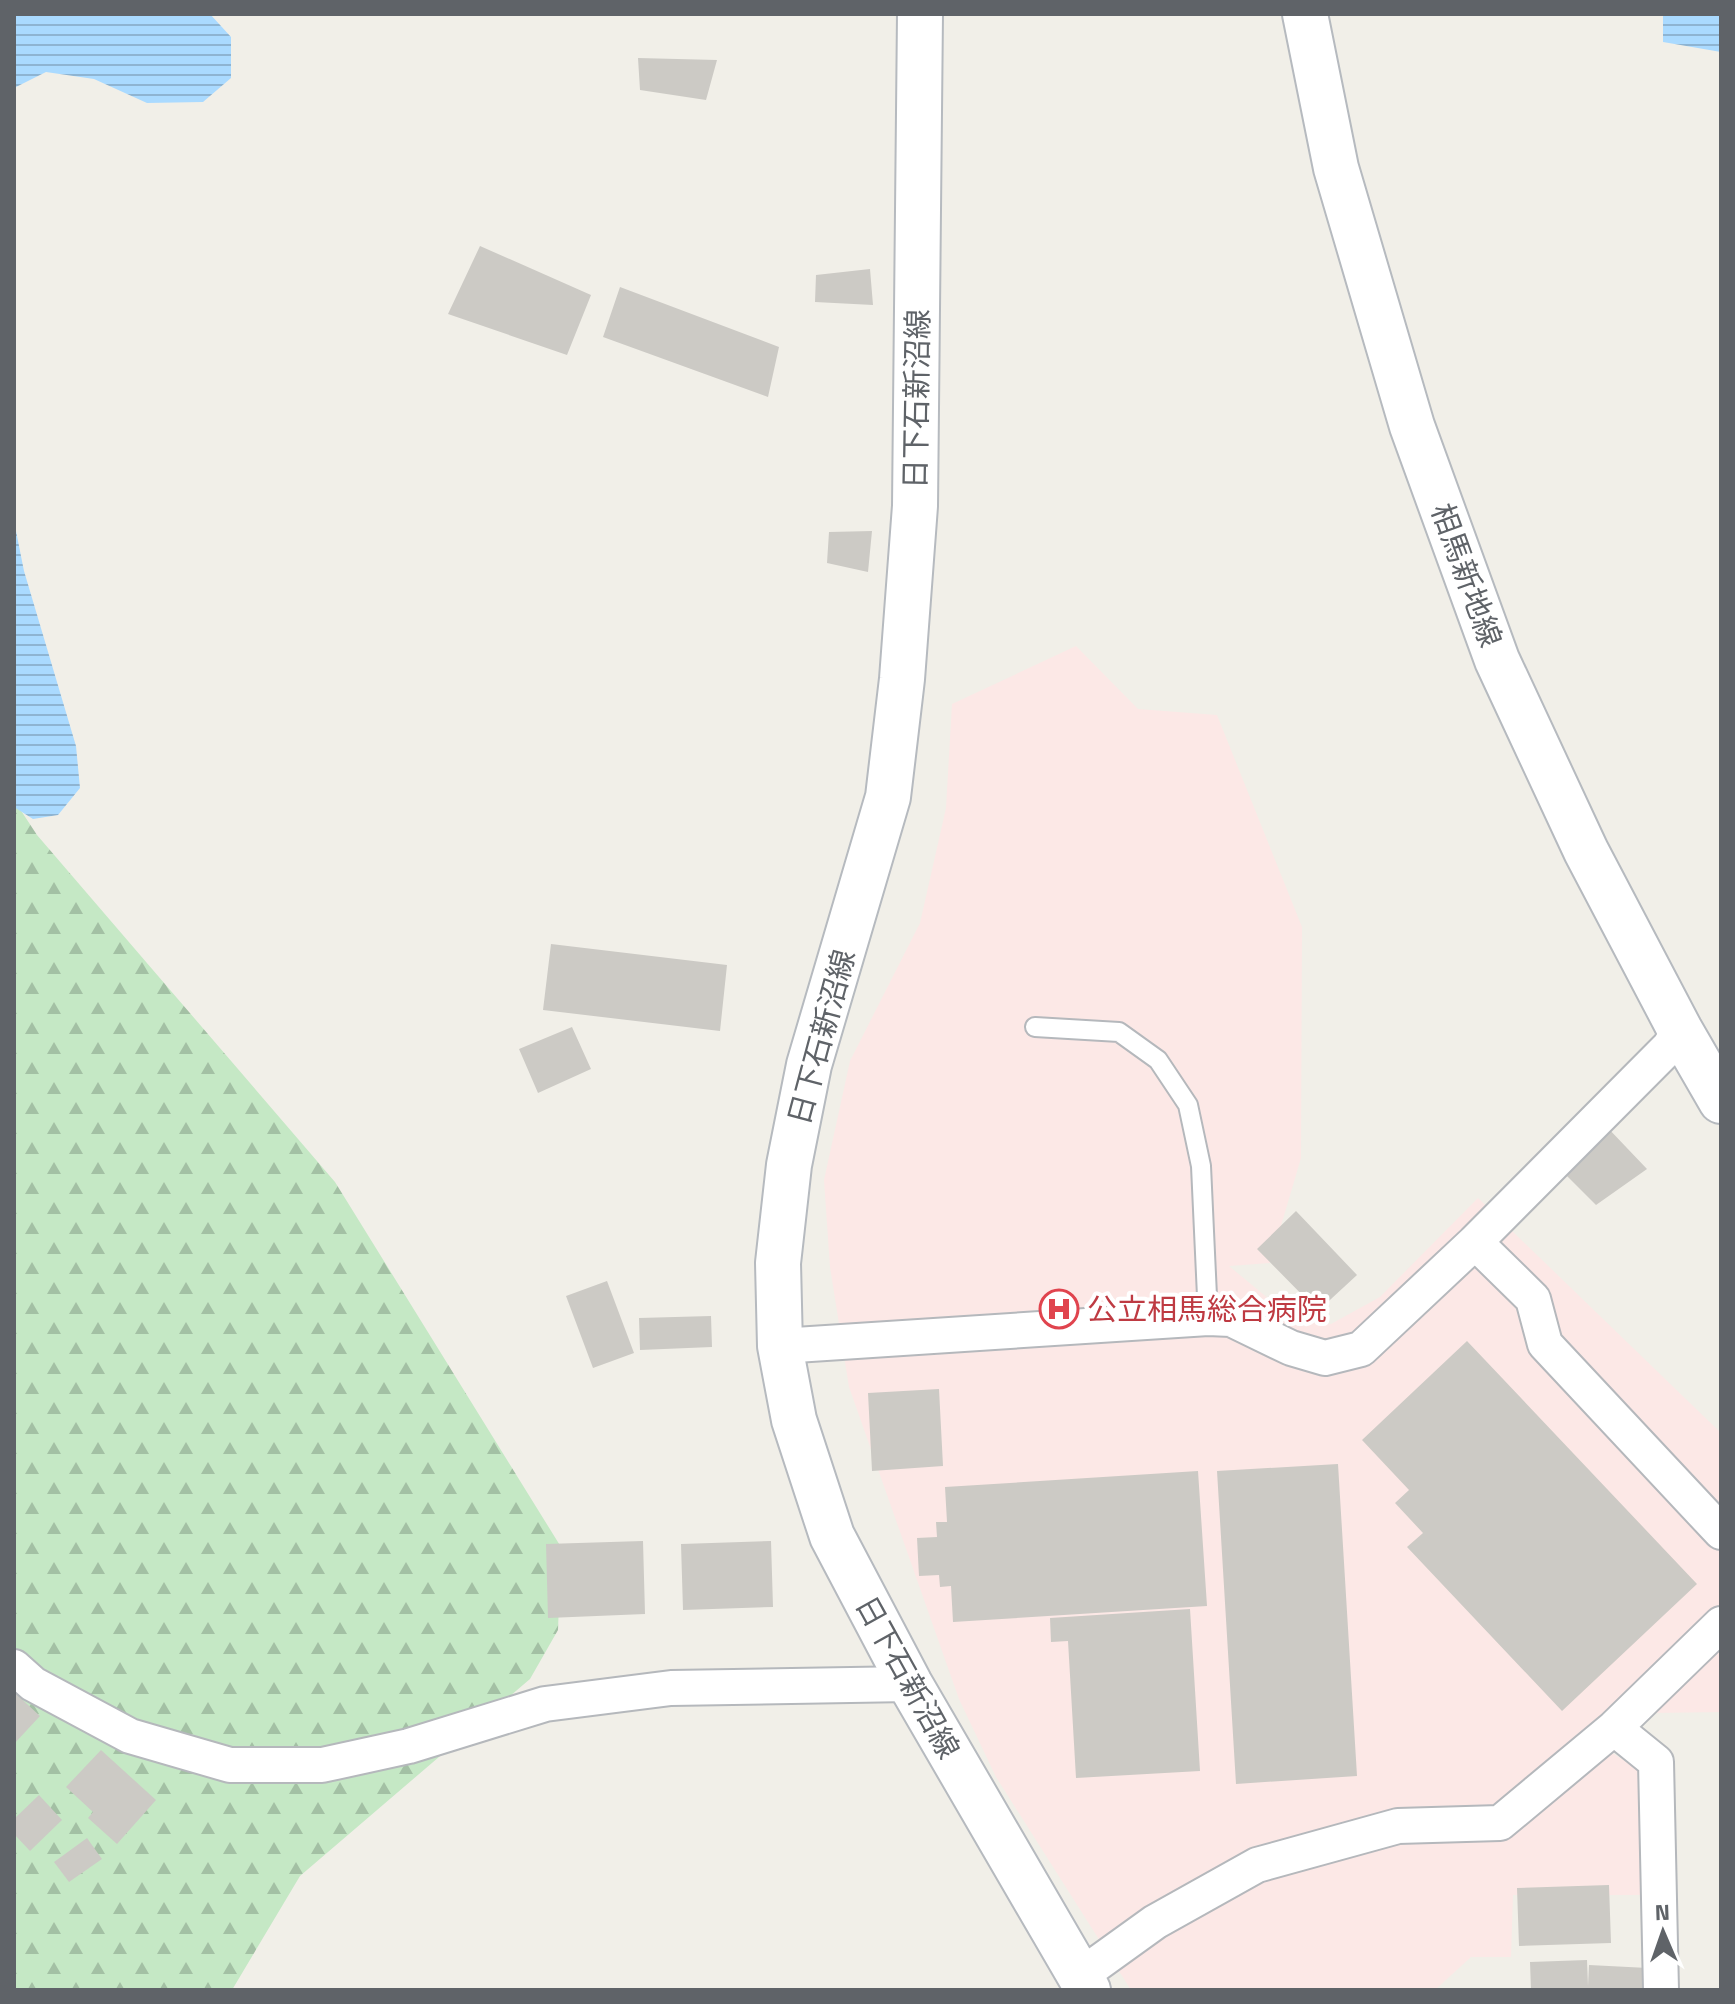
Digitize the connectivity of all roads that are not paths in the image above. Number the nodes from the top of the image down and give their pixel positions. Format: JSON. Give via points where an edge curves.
{"nodes":[{"id":1,"x":920,"y":14,"type":"edge"},
{"id":2,"x":1305,"y":14,"type":"edge"},
{"id":3,"x":1035,"y":1027,"type":"dead end"},
{"id":4,"x":1680,"y":1030,"type":"junction"},
{"id":5,"x":1721,"y":1101,"type":"edge"},
{"id":6,"x":1475,"y":1242,"type":"junction"},
{"id":7,"x":1208,"y":1318,"type":"junction"},
{"id":8,"x":780,"y":1346,"type":"junction"},
{"id":9,"x":1721,"y":1532,"type":"edge"},
{"id":10,"x":1721,"y":1624,"type":"edge"},
{"id":11,"x":14,"y":1667,"type":"edge"},
{"id":12,"x":910,"y":1684,"type":"junction"},
{"id":13,"x":1614,"y":1728,"type":"junction"},
{"id":14,"x":1084,"y":1983,"type":"edge"},
{"id":15,"x":1661,"y":1990,"type":"edge"}],
"edges":[{"from":1,"to":8,"type":"main road","name":"日下石新沼線","via":[[915,506],[902,679],[888,797],[809,1065],[789,1165],[778,1263]]},
{"from":2,"to":4,"type":"main road","name":"相馬新地線","via":[[1336,168],[1408,411],[1492,645],[1586,851]]},
{"from":3,"to":7,"type":"lane","via":[[1119,1032],[1158,1060],[1188,1105],[1201,1166]]},
{"from":4,"to":5,"type":"main road","name":"相馬新地線"},
{"from":4,"to":6,"type":"street"},
{"from":6,"to":7,"type":"street","via":[[1361,1349],[1325,1358],[1231,1319]]},
{"from":6,"to":9,"type":"street","via":[[1533,1299],[1545,1344]]},
{"from":7,"to":8,"type":"street"},
{"from":8,"to":12,"type":"main road","name":"日下石新沼線","via":[[794,1420],[832,1536]]},
{"from":10,"to":13,"type":"street"},
{"from":11,"to":12,"type":"street","via":[[33,1684],[130,1736],[230,1765],[322,1765],[409,1746],[545,1704],[671,1688]]},
{"from":12,"to":14,"type":"main road","name":"日下石新沼線"},
{"from":13,"to":14,"type":"street","via":[[1500,1823],[1398,1826],[1257,1865],[1155,1922]]},
{"from":13,"to":15,"type":"street","via":[[1656,1762]]}]}
